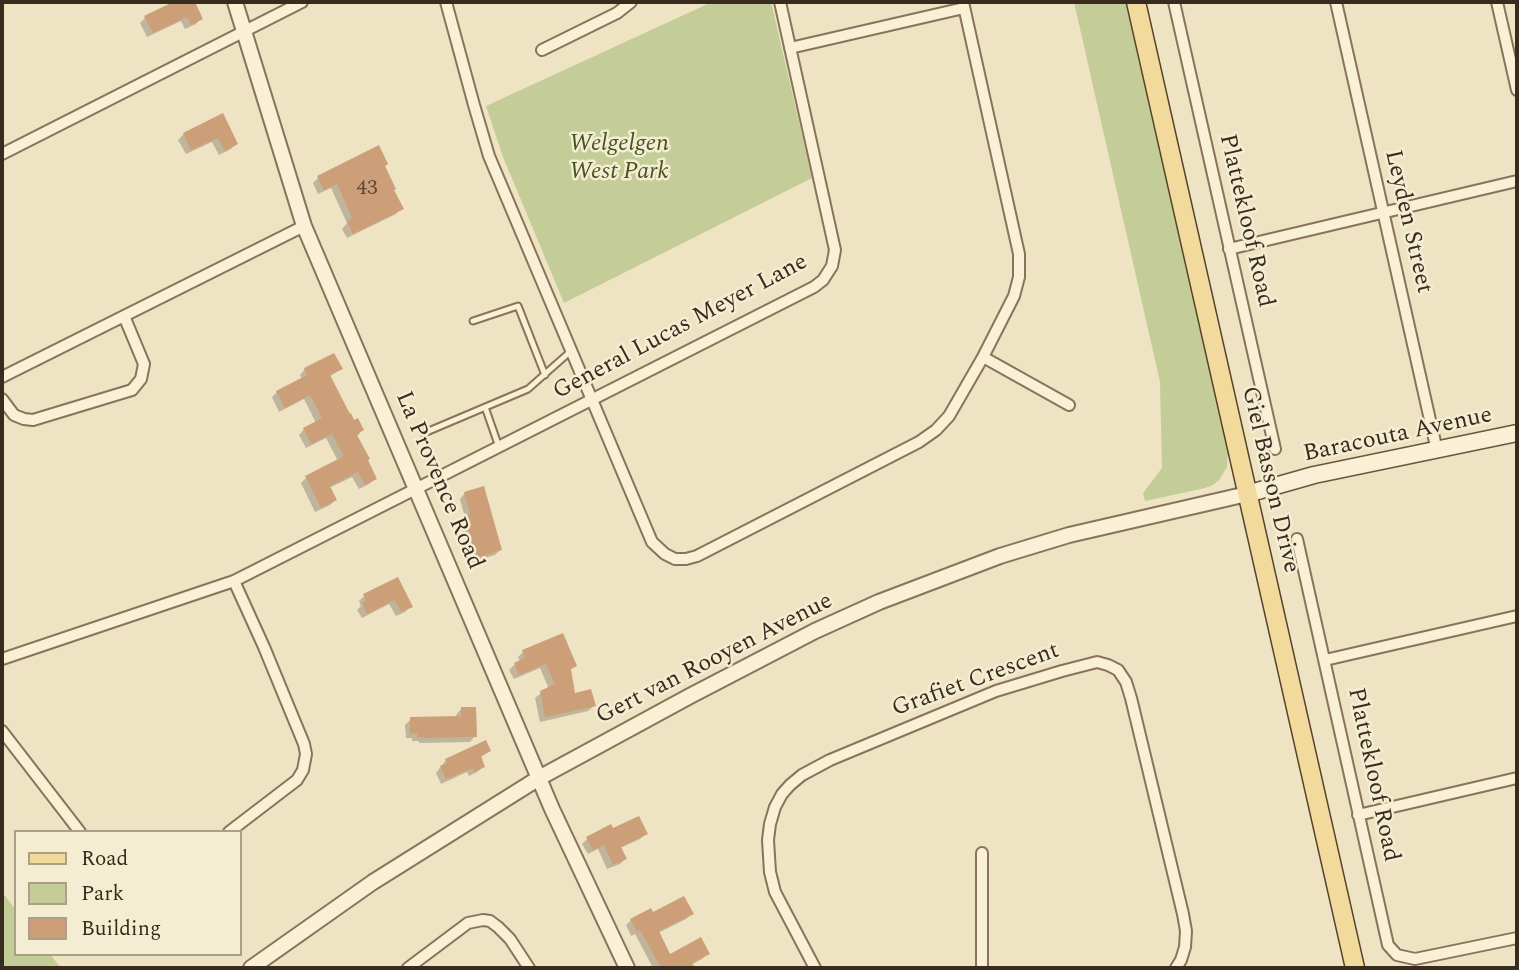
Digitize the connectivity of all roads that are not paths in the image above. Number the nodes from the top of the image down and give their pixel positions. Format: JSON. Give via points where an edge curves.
{"nodes":[{"id":1,"x":235,"y":2,"type":"edge"},
{"id":2,"x":302,"y":2,"type":"edge"},
{"id":3,"x":446,"y":2,"type":"edge"},
{"id":4,"x":631,"y":2,"type":"edge"},
{"id":5,"x":780,"y":2,"type":"edge"},
{"id":6,"x":1136,"y":2,"type":"edge"},
{"id":7,"x":1174,"y":2,"type":"edge"},
{"id":8,"x":1336,"y":2,"type":"edge"},
{"id":9,"x":1497,"y":2,"type":"edge"},
{"id":10,"x":963,"y":5,"type":"edge"},
{"id":11,"x":243,"y":31,"type":"junction"},
{"id":12,"x":790,"y":48,"type":"junction"},
{"id":13,"x":541,"y":50,"type":"dead end"},
{"id":14,"x":1517,"y":90,"type":"edge"},
{"id":15,"x":2,"y":154,"type":"edge"},
{"id":16,"x":1517,"y":181,"type":"edge"},
{"id":17,"x":1383,"y":213,"type":"junction"},
{"id":18,"x":304,"y":226,"type":"junction"},
{"id":19,"x":1229,"y":249,"type":"junction"},
{"id":20,"x":124,"y":316,"type":"junction"},
{"id":21,"x":473,"y":321,"type":"dead end"},
{"id":22,"x":572,"y":351,"type":"junction"},
{"id":23,"x":984,"y":357,"type":"junction"},
{"id":24,"x":545,"y":375,"type":"junction"},
{"id":25,"x":2,"y":377,"type":"edge"},
{"id":26,"x":2,"y":399,"type":"edge"},
{"id":27,"x":592,"y":400,"type":"junction"},
{"id":28,"x":1069,"y":405,"type":"dead end"},
{"id":29,"x":485,"y":407,"type":"junction"},
{"id":30,"x":424,"y":433,"type":"dead end"},
{"id":31,"x":1517,"y":433,"type":"edge"},
{"id":32,"x":499,"y":447,"type":"junction"},
{"id":33,"x":1275,"y":449,"type":"dead end"},
{"id":34,"x":1437,"y":451,"type":"junction"},
{"id":35,"x":416,"y":488,"type":"junction"},
{"id":36,"x":1247,"y":494,"type":"junction"},
{"id":37,"x":1297,"y":539,"type":"dead end"},
{"id":38,"x":234,"y":581,"type":"junction"},
{"id":39,"x":1517,"y":616,"type":"edge"},
{"id":40,"x":2,"y":659,"type":"edge"},
{"id":41,"x":1325,"y":660,"type":"junction"},
{"id":42,"x":2,"y":731,"type":"edge"},
{"id":43,"x":539,"y":778,"type":"junction"},
{"id":44,"x":1517,"y":778,"type":"edge"},
{"id":45,"x":1358,"y":815,"type":"junction"},
{"id":46,"x":77,"y":830,"type":"edge"},
{"id":47,"x":232,"y":830,"type":"edge"},
{"id":48,"x":982,"y":853,"type":"dead end"},
{"id":49,"x":1517,"y":938,"type":"edge"},
{"id":50,"x":251,"y":968,"type":"edge"},
{"id":51,"x":408,"y":968,"type":"edge"},
{"id":52,"x":529,"y":968,"type":"edge"},
{"id":53,"x":627,"y":968,"type":"edge"},
{"id":54,"x":815,"y":968,"type":"edge"},
{"id":55,"x":982,"y":968,"type":"edge"},
{"id":56,"x":1176,"y":968,"type":"edge"},
{"id":57,"x":1355,"y":968,"type":"edge"}],
"edges":[{"from":1,"to":11,"type":"street","name":"La Provence Road"},
{"from":2,"to":11,"type":"street"},
{"from":3,"to":22,"type":"street","via":[[489,156]]},
{"from":4,"to":13,"type":"street"},
{"from":5,"to":12,"type":"street","name":"General Lucas Meyer Lane"},
{"from":6,"to":36,"type":"main road","name":"Giel Basson Drive"},
{"from":7,"to":19,"type":"street","name":"Plattekloof Road"},
{"from":8,"to":17,"type":"street","name":"Leyden Street"},
{"from":9,"to":14,"type":"street"},
{"from":10,"to":12,"type":"street"},
{"from":10,"to":23,"type":"street","via":[[1019,254],[1014,296]]},
{"from":11,"to":15,"type":"street"},
{"from":11,"to":18,"type":"street","name":"La Provence Road"},
{"from":12,"to":27,"type":"street","name":"General Lucas Meyer Lane","via":[[835,250],[832,266],[814,287]]},
{"from":16,"to":17,"type":"street"},
{"from":17,"to":19,"type":"street"},
{"from":17,"to":34,"type":"street","name":"Leyden Street"},
{"from":18,"to":20,"type":"street"},
{"from":18,"to":35,"type":"street","name":"La Provence Road"},
{"from":19,"to":33,"type":"street","name":"Plattekloof Road"},
{"from":20,"to":25,"type":"street"},
{"from":20,"to":26,"type":"street","via":[[144,364],[141,379],[132,390],[33,421],[14,415]]},
{"from":21,"to":24,"type":"lane","via":[[518,306]]},
{"from":22,"to":24,"type":"lane"},
{"from":22,"to":27,"type":"street"},
{"from":23,"to":27,"type":"street","via":[[949,416],[919,442],[686,559],[675,559],[652,542]]},
{"from":23,"to":28,"type":"street"},
{"from":24,"to":29,"type":"lane","via":[[528,389]]},
{"from":27,"to":32,"type":"street","name":"General Lucas Meyer Lane"},
{"from":29,"to":30,"type":"lane"},
{"from":29,"to":32,"type":"lane"},
{"from":31,"to":34,"type":"main road","name":"Baracouta Avenue"},
{"from":32,"to":35,"type":"street","name":"General Lucas Meyer Lane"},
{"from":34,"to":36,"type":"main road","name":"Baracouta Avenue","via":[[1314,475]]},
{"from":35,"to":38,"type":"street","name":"General Lucas Meyer Lane"},
{"from":35,"to":43,"type":"street","name":"La Provence Road"},
{"from":36,"to":43,"type":"street","name":"Gert van Rooyen Avenue","via":[[1069,536],[902,593],[815,631]]},
{"from":36,"to":57,"type":"main road","name":"Giel Basson Drive"},
{"from":37,"to":41,"type":"street","name":"Plattekloof Road"},
{"from":38,"to":40,"type":"street","name":"General Lucas Meyer Lane"},
{"from":38,"to":47,"type":"street","via":[[306,754],[297,780]]},
{"from":39,"to":41,"type":"street"},
{"from":41,"to":45,"type":"street","name":"Plattekloof Road"},
{"from":42,"to":46,"type":"street"},
{"from":43,"to":50,"type":"street","name":"Gert van Rooyen Avenue","via":[[373,883]]},
{"from":43,"to":53,"type":"street","name":"La Provence Road"},
{"from":44,"to":45,"type":"street"},
{"from":45,"to":49,"type":"street","name":"Plattekloof Road","via":[[1386,938],[1397,955],[1415,959]]},
{"from":48,"to":55,"type":"street"},
{"from":51,"to":52,"type":"street","via":[[468,923],[483,920],[510,939]]},
{"from":54,"to":56,"type":"street","name":"Grafiet Crescent","via":[[775,892],[770,872],[770,824],[790,785],[830,760],[996,691],[1097,662],[1118,670],[1131,698],[1186,931]]}]}
